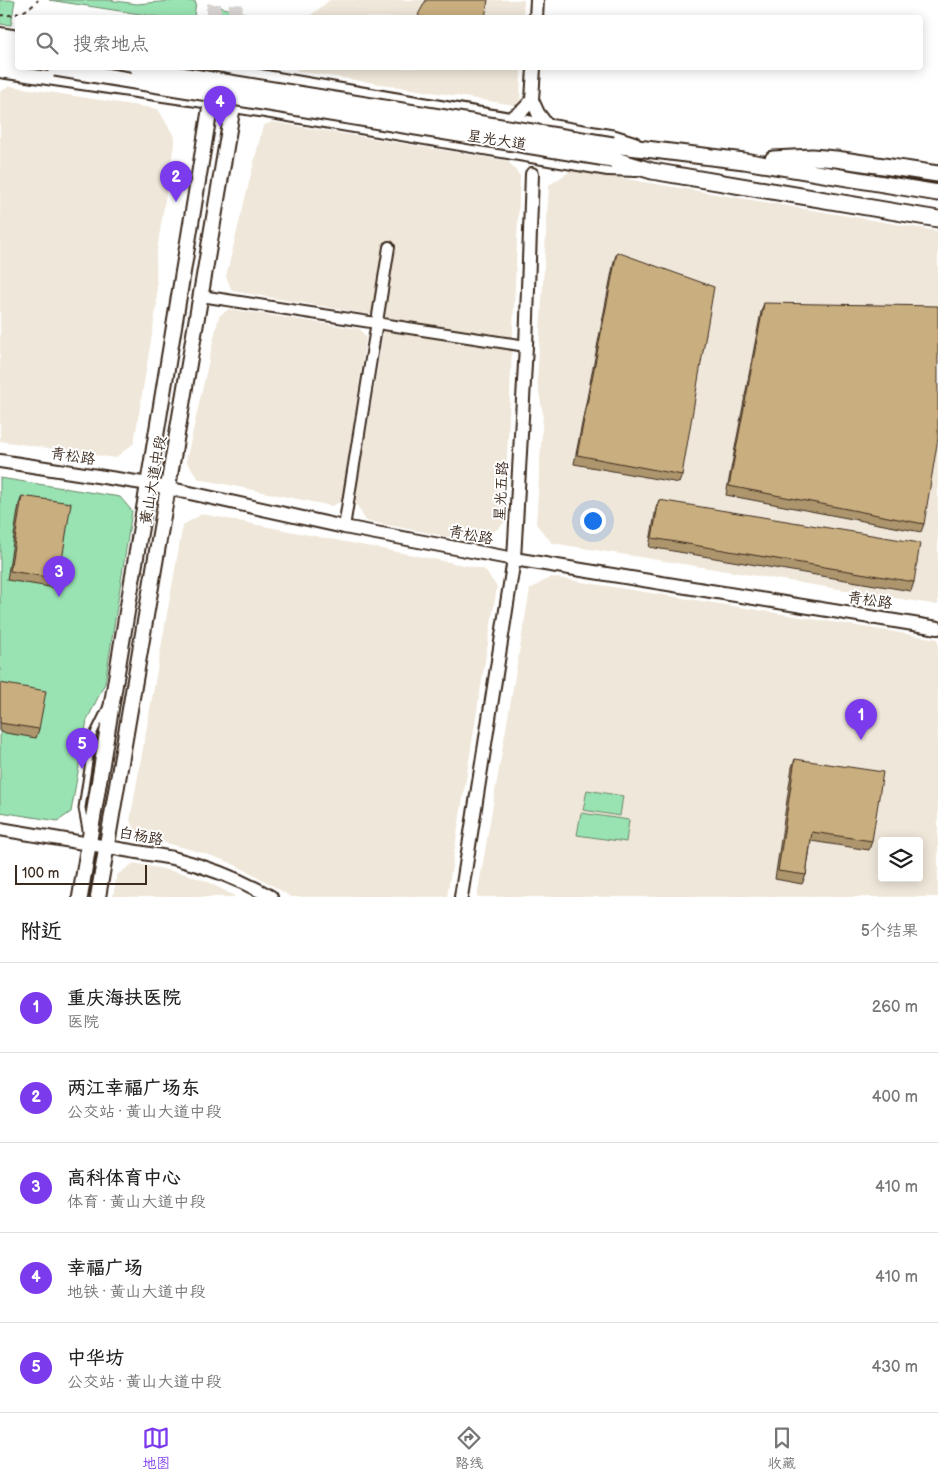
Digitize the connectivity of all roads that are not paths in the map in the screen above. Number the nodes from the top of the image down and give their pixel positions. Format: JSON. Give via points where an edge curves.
{"nodes":[{"id":1,"x":537,"y":0,"type":"edge"},
{"id":2,"x":536,"y":15,"type":"edge"},
{"id":3,"x":0,"y":34,"type":"edge"},
{"id":4,"x":15,"y":36,"type":"edge"},
{"id":5,"x":0,"y":45,"type":"edge"},
{"id":6,"x":15,"y":48,"type":"edge"},
{"id":7,"x":0,"y":58,"type":"edge"},
{"id":8,"x":15,"y":60,"type":"edge"},
{"id":9,"x":68,"y":70,"type":"edge"},
{"id":10,"x":149,"y":70,"type":"edge"},
{"id":11,"x":213,"y":70,"type":"edge"},
{"id":12,"x":234,"y":70,"type":"edge"},
{"id":13,"x":240,"y":70,"type":"edge"},
{"id":14,"x":534,"y":70,"type":"edge"},
{"id":15,"x":0,"y":71,"type":"edge"},
{"id":16,"x":532,"y":100,"type":"junction"},
{"id":17,"x":211,"y":102,"type":"junction"},
{"id":18,"x":232,"y":106,"type":"junction"},
{"id":19,"x":510,"y":119,"type":"junction"},
{"id":20,"x":547,"y":125,"type":"junction"},
{"id":21,"x":661,"y":150,"type":"junction"},
{"id":22,"x":612,"y":152,"type":"junction"},
{"id":23,"x":514,"y":154,"type":"junction"},
{"id":24,"x":552,"y":160,"type":"junction"},
{"id":25,"x":744,"y":161,"type":"junction"},
{"id":26,"x":652,"y":171,"type":"junction"},
{"id":27,"x":823,"y":173,"type":"junction"},
{"id":28,"x":532,"y":174,"type":"junction"},
{"id":29,"x":938,"y":174,"type":"edge"},
{"id":30,"x":938,"y":183,"type":"edge"},
{"id":31,"x":938,"y":193,"type":"edge"},
{"id":32,"x":938,"y":219,"type":"edge"},
{"id":33,"x":390,"y":247,"type":"dead end"},
{"id":34,"x":201,"y":296,"type":"junction"},
{"id":35,"x":376,"y":324,"type":"junction"},
{"id":36,"x":526,"y":346,"type":"junction"},
{"id":37,"x":0,"y":461,"type":"edge"},
{"id":38,"x":149,"y":484,"type":"junction"},
{"id":39,"x":168,"y":488,"type":"junction"},
{"id":40,"x":344,"y":527,"type":"junction"},
{"id":41,"x":514,"y":559,"type":"junction"},
{"id":42,"x":938,"y":628,"type":"edge"},
{"id":43,"x":0,"y":829,"type":"edge"},
{"id":44,"x":89,"y":844,"type":"junction"},
{"id":45,"x":106,"y":847,"type":"junction"},
{"id":46,"x":252,"y":892,"type":"edge"},
{"id":47,"x":80,"y":897,"type":"edge"},
{"id":48,"x":98,"y":897,"type":"edge"},
{"id":49,"x":271,"y":897,"type":"edge"},
{"id":50,"x":461,"y":897,"type":"edge"}],
"edges":[{"from":1,"to":2,"type":"street"},
{"from":3,"to":4,"type":"street"},
{"from":5,"to":6,"type":"main road"},
{"from":7,"to":8,"type":"main road"},
{"from":9,"to":22,"type":"main road","name":"星光大道","bridge":true},
{"from":10,"to":22,"type":"main road","name":"星光大道","bridge":true},
{"from":11,"to":17,"type":"main road","name":"黄山大道中段"},
{"from":12,"to":18,"type":"main road","name":"黄山大道中段"},
{"from":13,"to":19,"type":"street"},
{"from":14,"to":16,"type":"street"},
{"from":15,"to":17,"type":"street"},
{"from":16,"to":19,"type":"street"},
{"from":16,"to":20,"type":"street"},
{"from":17,"to":18,"type":"street"},
{"from":17,"to":38,"type":"main road","name":"黄山大道中段"},
{"from":18,"to":23,"type":"street"},
{"from":18,"to":34,"type":"main road","name":"黄山大道中段"},
{"from":19,"to":20,"type":"street"},
{"from":20,"to":21,"type":"street","via":[[615,137]]},
{"from":21,"to":22,"type":"main road","name":"星光大道"},
{"from":21,"to":25,"type":"main road","name":"星光大道"},
{"from":22,"to":26,"type":"main road","name":"星光大道"},
{"from":23,"to":24,"type":"street"},
{"from":23,"to":28,"type":"street"},
{"from":24,"to":26,"type":"street","via":[[608,169]]},
{"from":24,"to":28,"type":"street"},
{"from":25,"to":27,"type":"main road","name":"星光大道"},
{"from":25,"to":29,"type":"main road","via":[[812,157]]},
{"from":26,"to":32,"type":"main road","name":"星光大道"},
{"from":27,"to":30,"type":"main road","via":[[861,171]]},
{"from":27,"to":31,"type":"main road","name":"星光大道"},
{"from":28,"to":36,"type":"street","name":"星光五路"},
{"from":33,"to":35,"type":"street"},
{"from":34,"to":35,"type":"street"},
{"from":34,"to":39,"type":"main road","name":"黄山大道中段"},
{"from":35,"to":36,"type":"street"},
{"from":35,"to":40,"type":"street"},
{"from":36,"to":41,"type":"street","name":"星光五路"},
{"from":37,"to":38,"type":"street","name":"青松路"},
{"from":38,"to":39,"type":"street","name":"青松路"},
{"from":38,"to":44,"type":"main road","name":"黄山大道中段"},
{"from":39,"to":40,"type":"street","name":"青松路"},
{"from":39,"to":45,"type":"main road","name":"黄山大道中段"},
{"from":40,"to":41,"type":"street","name":"青松路"},
{"from":41,"to":42,"type":"street","name":"青松路"},
{"from":41,"to":50,"type":"street","name":"星光五路"},
{"from":43,"to":44,"type":"street","name":"白杨路"},
{"from":44,"to":45,"type":"street","name":"白杨路"},
{"from":44,"to":47,"type":"main road","name":"黄山大道中段"},
{"from":45,"to":46,"type":"street","name":"白杨路","via":[[194,863],[224,874]]},
{"from":45,"to":48,"type":"main road","name":"黄山大道中段"},
{"from":46,"to":49,"type":"street","name":"白杨路"}]}
